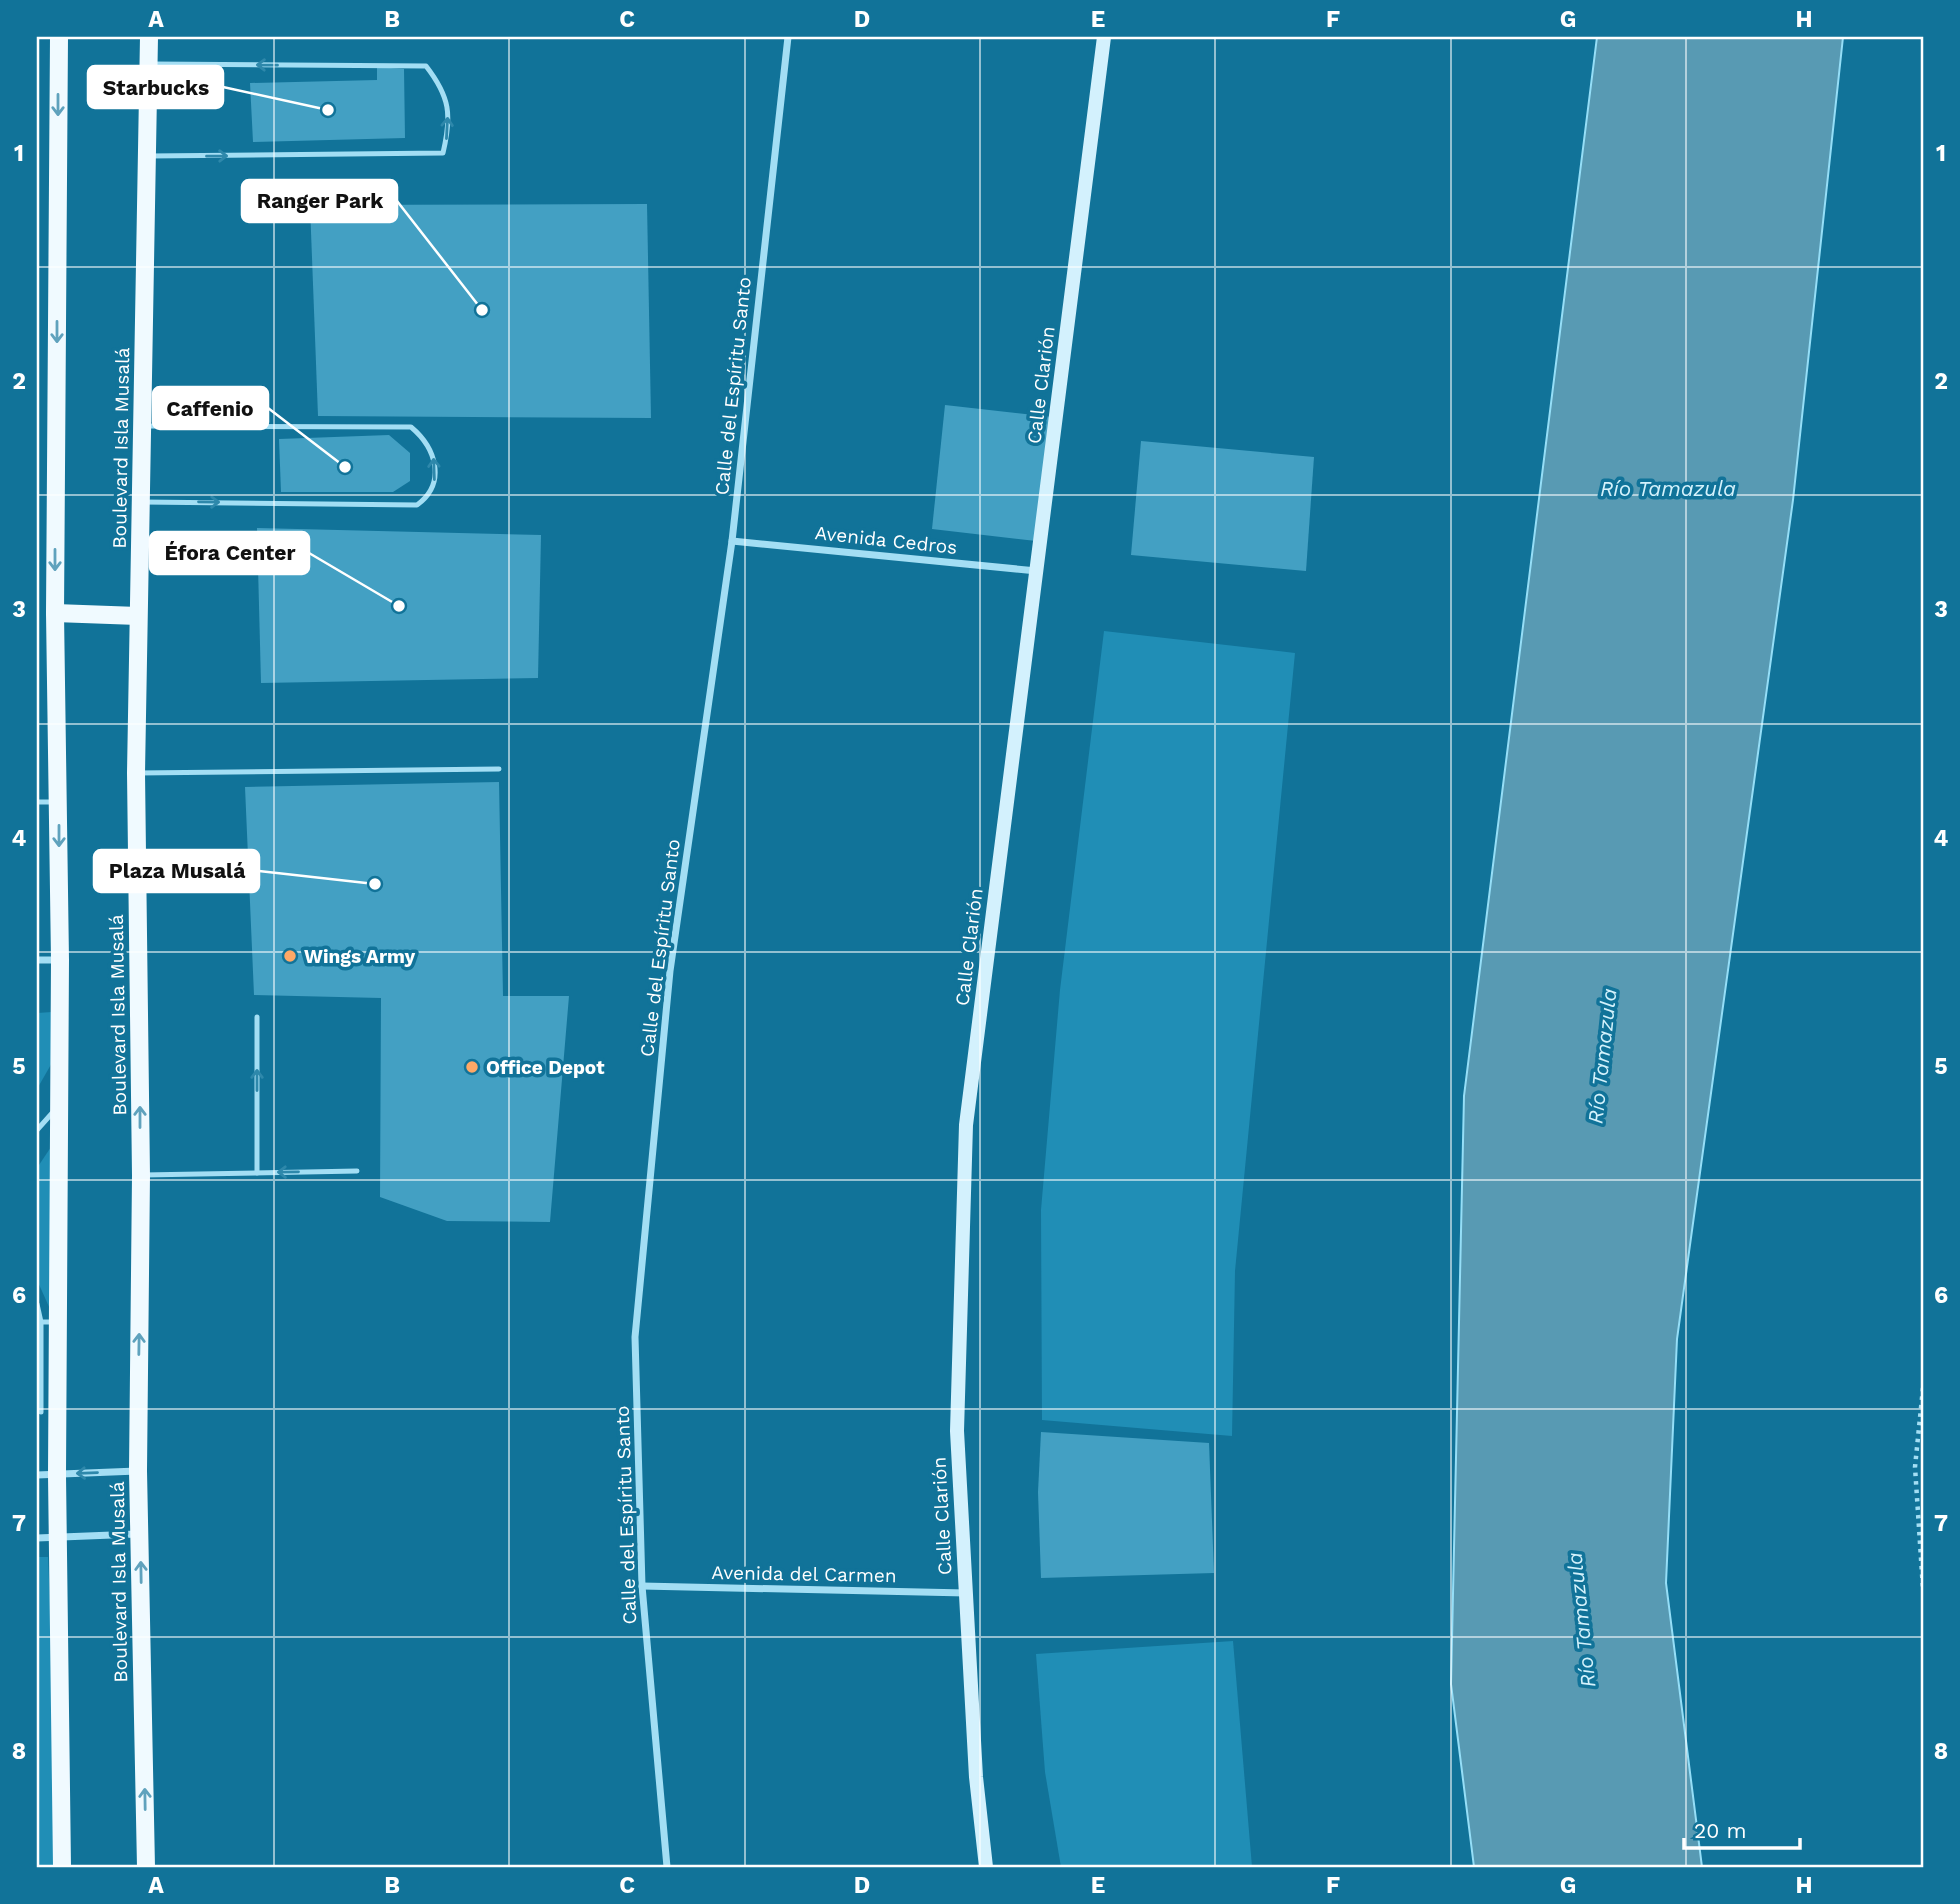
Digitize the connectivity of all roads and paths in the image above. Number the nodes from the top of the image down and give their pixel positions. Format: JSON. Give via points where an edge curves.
{"nodes":[{"id":1,"x":59,"y":37,"type":"edge"},
{"id":2,"x":149,"y":37,"type":"edge"},
{"id":3,"x":788,"y":37,"type":"edge"},
{"id":4,"x":1104,"y":37,"type":"edge"},
{"id":5,"x":149,"y":64,"type":"junction"},
{"id":6,"x":149,"y":156,"type":"junction"},
{"id":7,"x":142,"y":426,"type":"junction"},
{"id":8,"x":140,"y":502,"type":"junction"},
{"id":9,"x":732,"y":541,"type":"junction"},
{"id":10,"x":1037,"y":571,"type":"junction"},
{"id":11,"x":55,"y":612,"type":"junction"},
{"id":12,"x":138,"y":616,"type":"junction"},
{"id":13,"x":499,"y":769,"type":"dead end"},
{"id":14,"x":136,"y":773,"type":"junction"},
{"id":15,"x":37,"y":802,"type":"edge"},
{"id":16,"x":59,"y":802,"type":"junction"},
{"id":17,"x":37,"y":960,"type":"edge"},
{"id":18,"x":60,"y":960,"type":"junction"},
{"id":19,"x":257,"y":1017,"type":"dead end"},
{"id":20,"x":61,"y":1104,"type":"junction"},
{"id":21,"x":37,"y":1130,"type":"edge"},
{"id":22,"x":357,"y":1171,"type":"dead end"},
{"id":23,"x":257,"y":1173,"type":"junction"},
{"id":24,"x":141,"y":1175,"type":"junction"},
{"id":25,"x":37,"y":1304,"type":"edge"},
{"id":26,"x":50,"y":1322,"type":"junction"},
{"id":27,"x":1923,"y":1388,"type":"edge"},
{"id":28,"x":41,"y":1412,"type":"dead end"},
{"id":29,"x":138,"y":1471,"type":"junction"},
{"id":30,"x":37,"y":1475,"type":"edge"},
{"id":31,"x":57,"y":1475,"type":"junction"},
{"id":32,"x":140,"y":1534,"type":"junction"},
{"id":33,"x":37,"y":1538,"type":"edge"},
{"id":34,"x":57,"y":1538,"type":"junction"},
{"id":35,"x":642,"y":1586,"type":"junction"},
{"id":36,"x":1923,"y":1590,"type":"edge"},
{"id":37,"x":966,"y":1593,"type":"junction"},
{"id":38,"x":62,"y":1867,"type":"edge"},
{"id":39,"x":146,"y":1867,"type":"edge"},
{"id":40,"x":667,"y":1867,"type":"edge"},
{"id":41,"x":986,"y":1867,"type":"edge"}],
"edges":[{"from":1,"to":11,"type":"main road","one_way":true},
{"from":2,"to":5,"type":"main road","name":"Boulevard Isla Musalá"},
{"from":3,"to":9,"type":"street","name":"Calle del Espíritu Santo"},
{"from":4,"to":10,"type":"street","name":"Calle Clarión"},
{"from":5,"to":6,"type":"main road","name":"Boulevard Isla Musalá"},
{"from":6,"to":5,"type":"lane","one_way":true,"via":[[443,153],[449,127],[444,89],[426,66]]},
{"from":6,"to":7,"type":"main road","name":"Boulevard Isla Musalá"},
{"from":7,"to":8,"type":"main road","name":"Boulevard Isla Musalá"},
{"from":8,"to":7,"type":"lane","one_way":true,"via":[[417,505],[428,497],[435,472],[435,459],[425,439],[411,427]]},
{"from":8,"to":12,"type":"main road","name":"Boulevard Isla Musalá"},
{"from":9,"to":10,"type":"street","name":"Avenida Cedros"},
{"from":9,"to":35,"type":"street","name":"Calle del Espíritu Santo","via":[[670,971],[635,1337]]},
{"from":10,"to":37,"type":"street","name":"Calle Clarión","via":[[967,1125],[957,1431]]},
{"from":11,"to":12,"type":"main road"},
{"from":11,"to":16,"type":"main road"},
{"from":12,"to":14,"type":"main road","name":"Boulevard Isla Musalá"},
{"from":13,"to":14,"type":"lane"},
{"from":24,"to":14,"type":"main road","name":"Boulevard Isla Musalá","one_way":true},
{"from":15,"to":16,"type":"lane"},
{"from":16,"to":18,"type":"main road","one_way":true},
{"from":17,"to":18,"type":"street"},
{"from":18,"to":20,"type":"main road"},
{"from":23,"to":19,"type":"lane","one_way":true},
{"from":20,"to":21,"type":"lane"},
{"from":20,"to":26,"type":"main road"},
{"from":22,"to":23,"type":"lane","one_way":true},
{"from":23,"to":24,"type":"lane"},
{"from":29,"to":24,"type":"main road","name":"Boulevard Isla Musalá","one_way":true},
{"from":25,"to":26,"type":"lane"},
{"from":26,"to":28,"type":"lane"},
{"from":26,"to":31,"type":"main road"},
{"from":27,"to":36,"type":"path","via":[[1915,1467]]},
{"from":29,"to":31,"type":"street","one_way":true},
{"from":29,"to":32,"type":"main road","name":"Boulevard Isla Musalá"},
{"from":30,"to":31,"type":"street"},
{"from":31,"to":34,"type":"main road"},
{"from":32,"to":34,"type":"street"},
{"from":39,"to":32,"type":"main road","name":"Boulevard Isla Musalá","one_way":true},
{"from":33,"to":34,"type":"street"},
{"from":34,"to":38,"type":"main road"},
{"from":35,"to":37,"type":"street","name":"Avenida del Carmen"},
{"from":35,"to":40,"type":"street","name":"Calle del Espíritu Santo"},
{"from":37,"to":41,"type":"street","name":"Calle Clarión"}]}
